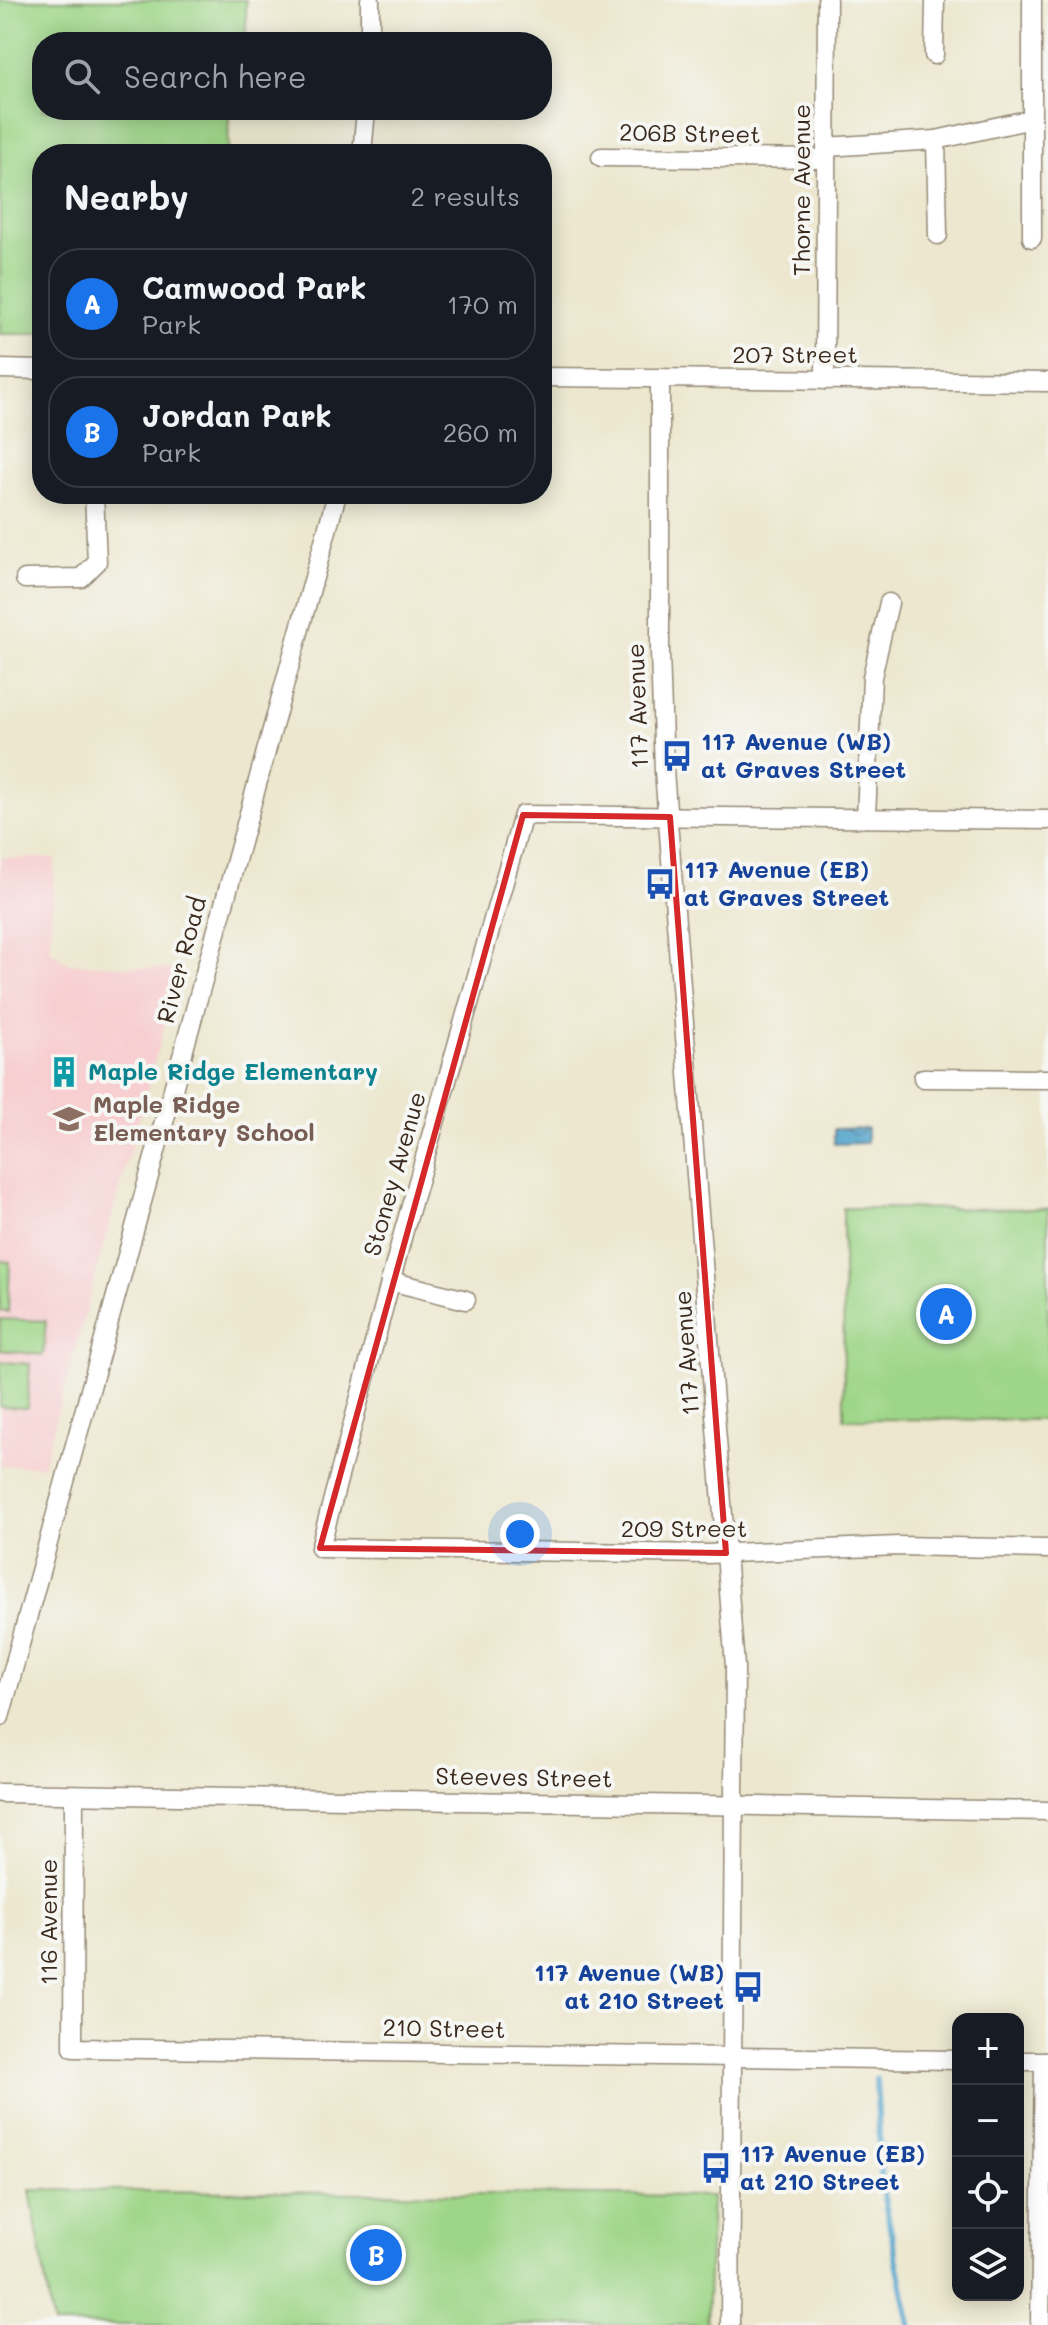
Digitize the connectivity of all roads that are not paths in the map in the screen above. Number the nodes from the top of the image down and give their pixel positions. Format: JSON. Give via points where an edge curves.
{"nodes":[{"id":1,"x":370,"y":0,"type":"edge"},
{"id":2,"x":827,"y":0,"type":"edge"},
{"id":3,"x":935,"y":0,"type":"edge"},
{"id":4,"x":1032,"y":0,"type":"edge"},
{"id":5,"x":370,"y":32,"type":"edge"},
{"id":6,"x":934,"y":55,"type":"dead end"},
{"id":7,"x":1032,"y":119,"type":"junction"},
{"id":8,"x":365,"y":120,"type":"edge"},
{"id":9,"x":936,"y":140,"type":"junction"},
{"id":10,"x":363,"y":144,"type":"edge"},
{"id":11,"x":826,"y":153,"type":"junction"},
{"id":12,"x":601,"y":157,"type":"dead end"},
{"id":13,"x":938,"y":235,"type":"dead end"},
{"id":14,"x":1032,"y":238,"type":"dead end"},
{"id":15,"x":0,"y":369,"type":"edge"},
{"id":16,"x":32,"y":370,"type":"edge"},
{"id":17,"x":552,"y":377,"type":"edge"},
{"id":18,"x":660,"y":378,"type":"junction"},
{"id":19,"x":825,"y":380,"type":"junction"},
{"id":20,"x":1048,"y":382,"type":"edge"},
{"id":21,"x":94,"y":504,"type":"edge"},
{"id":22,"x":334,"y":504,"type":"edge"},
{"id":23,"x":25,"y":579,"type":"dead end"},
{"id":24,"x":889,"y":603,"type":"dead end"},
{"id":25,"x":670,"y":817,"type":"junction"},
{"id":26,"x":866,"y":818,"type":"junction"},
{"id":27,"x":1048,"y":820,"type":"edge"},
{"id":28,"x":923,"y":1078,"type":"dead end"},
{"id":29,"x":1048,"y":1079,"type":"edge"},
{"id":30,"x":390,"y":1281,"type":"junction"},
{"id":31,"x":466,"y":1300,"type":"dead end"},
{"id":32,"x":320,"y":1548,"type":"joint"},
{"id":33,"x":1048,"y":1549,"type":"edge"},
{"id":34,"x":726,"y":1553,"type":"junction"},
{"id":35,"x":0,"y":1717,"type":"edge"},
{"id":36,"x":0,"y":1793,"type":"edge"},
{"id":37,"x":74,"y":1796,"type":"junction"},
{"id":38,"x":736,"y":1805,"type":"junction"},
{"id":39,"x":1048,"y":1811,"type":"edge"},
{"id":40,"x":73,"y":2048,"type":"joint"},
{"id":41,"x":733,"y":2057,"type":"junction"},
{"id":42,"x":952,"y":2060,"type":"edge"},
{"id":43,"x":1024,"y":2061,"type":"edge"},
{"id":44,"x":1046,"y":2061,"type":"edge"},
{"id":45,"x":730,"y":2325,"type":"edge"},
{"id":46,"x":1040,"y":2325,"type":"edge"}],
"edges":[{"from":1,"to":5,"type":"street"},
{"from":2,"to":11,"type":"street","name":"Thorne Avenue"},
{"from":3,"to":6,"type":"street"},
{"from":4,"to":7,"type":"street"},
{"from":7,"to":9,"type":"street","name":"206B Street"},
{"from":7,"to":14,"type":"street"},
{"from":8,"to":10,"type":"street"},
{"from":9,"to":11,"type":"street","name":"206B Street"},
{"from":9,"to":13,"type":"street"},
{"from":11,"to":12,"type":"street","name":"206B Street"},
{"from":11,"to":19,"type":"street","name":"Thorne Avenue"},
{"from":15,"to":16,"type":"street"},
{"from":17,"to":18,"type":"street","name":"207 Street"},
{"from":18,"to":19,"type":"street","name":"207 Street"},
{"from":18,"to":25,"type":"street","name":"117 Avenue","via":[[660,666]]},
{"from":19,"to":20,"type":"street","name":"207 Street"},
{"from":21,"to":23,"type":"street","via":[[97,562],[81,578]]},
{"from":22,"to":35,"type":"street","name":"River Road"},
{"from":24,"to":26,"type":"street","via":[[872,677]]},
{"from":25,"to":26,"type":"street"},
{"from":25,"to":30,"type":"street","name":"Stoney Avenue","via":[[523,815]]},
{"from":25,"to":34,"type":"street","name":"117 Avenue"},
{"from":26,"to":27,"type":"street"},
{"from":28,"to":29,"type":"street"},
{"from":30,"to":31,"type":"street"},
{"from":30,"to":32,"type":"street","name":"Stoney Avenue"},
{"from":32,"to":34,"type":"street","name":"209 Street"},
{"from":33,"to":34,"type":"street","name":"209 Street","via":[[898,1546]]},
{"from":34,"to":38,"type":"street","name":"117 Avenue","via":[[735,1667]]},
{"from":36,"to":37,"type":"street","name":"Steeves Street"},
{"from":37,"to":38,"type":"street","name":"Steeves Street"},
{"from":37,"to":40,"type":"street","name":"116 Avenue"},
{"from":38,"to":39,"type":"street","name":"Steeves Street"},
{"from":38,"to":41,"type":"street","name":"117 Avenue"},
{"from":40,"to":41,"type":"street","name":"210 Street"},
{"from":41,"to":42,"type":"street","name":"210 Street"},
{"from":41,"to":45,"type":"street","name":"117 Avenue"},
{"from":43,"to":44,"type":"street"},
{"from":44,"to":46,"type":"street"}]}
